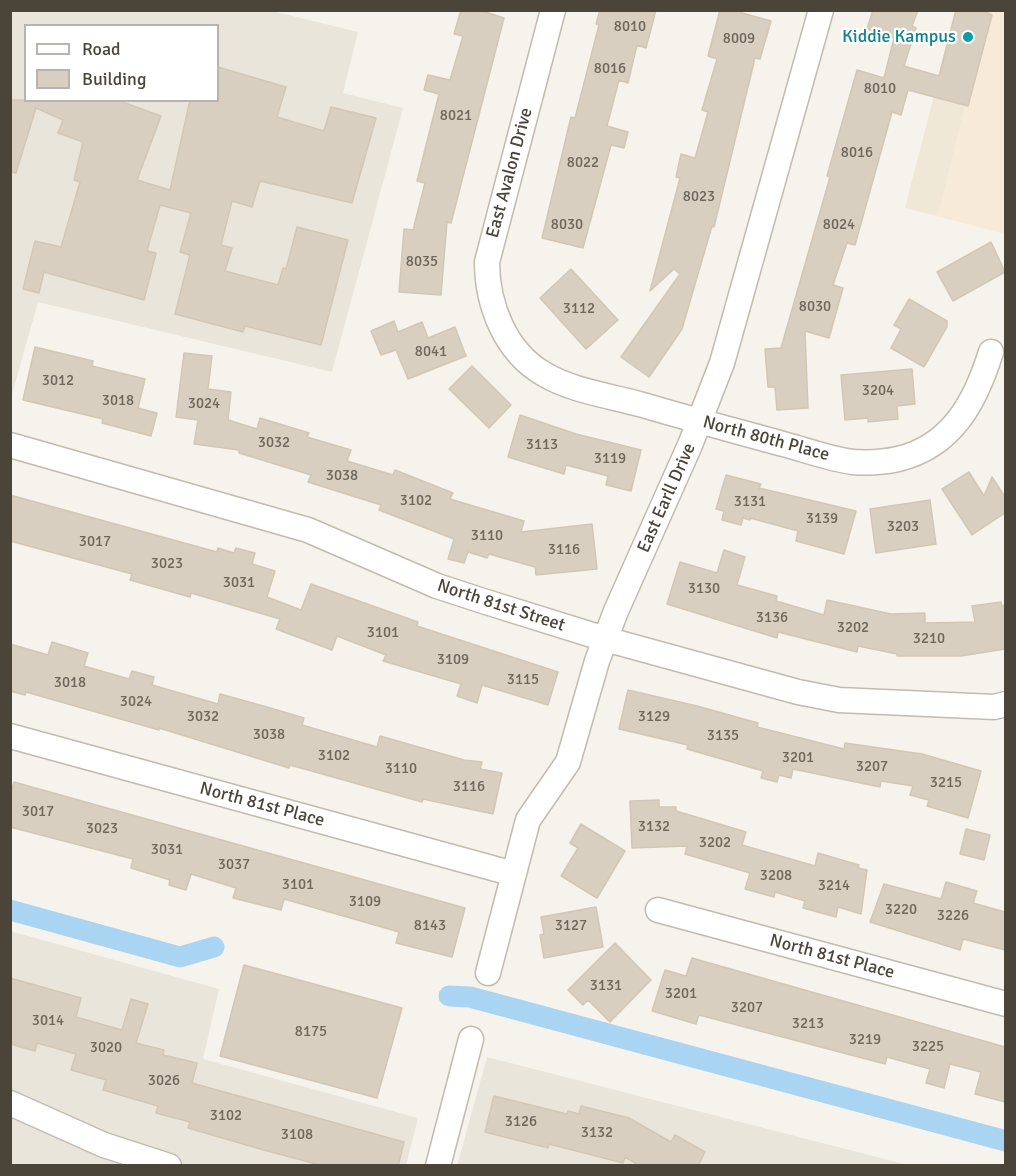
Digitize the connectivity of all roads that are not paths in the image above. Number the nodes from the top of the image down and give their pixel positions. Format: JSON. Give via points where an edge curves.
{"nodes":[{"id":1,"x":553,"y":10,"type":"edge"},
{"id":2,"x":820,"y":10,"type":"edge"},
{"id":3,"x":506,"y":336,"type":"joint"},
{"id":4,"x":991,"y":352,"type":"dead end"},
{"id":5,"x":700,"y":422,"type":"junction"},
{"id":6,"x":10,"y":445,"type":"edge"},
{"id":7,"x":605,"y":639,"type":"junction"},
{"id":8,"x":1005,"y":704,"type":"edge"},
{"id":9,"x":10,"y":736,"type":"edge"},
{"id":10,"x":514,"y":874,"type":"junction"},
{"id":11,"x":658,"y":910,"type":"dead end"},
{"id":12,"x":488,"y":973,"type":"dead end"},
{"id":13,"x":1005,"y":1004,"type":"edge"},
{"id":14,"x":471,"y":1039,"type":"dead end"},
{"id":15,"x":10,"y":1103,"type":"edge"},
{"id":16,"x":441,"y":1165,"type":"edge"},
{"id":17,"x":169,"y":1166,"type":"edge"}],
"edges":[{"from":1,"to":3,"type":"street","name":"East Avalon Drive","via":[[487,262],[487,282]]},
{"from":2,"to":5,"type":"street","name":"East Earll Drive","via":[[722,363]]},
{"from":3,"to":5,"type":"street","name":"North 80th Place","via":[[543,374]]},
{"from":4,"to":5,"type":"street","name":"North 80th Place","via":[[967,412],[938,439],[899,459],[854,462]]},
{"from":5,"to":7,"type":"street","name":"East Earll Drive"},
{"from":6,"to":7,"type":"street","name":"North 81st Street","via":[[308,530],[436,586]]},
{"from":7,"to":8,"type":"street","name":"North 81st Street","via":[[839,700],[994,707]]},
{"from":7,"to":10,"type":"street","name":"East Earll Drive","via":[[568,762],[528,820]]},
{"from":9,"to":10,"type":"street","name":"North 81st Place"},
{"from":10,"to":12,"type":"street","name":"East Earll Drive"},
{"from":11,"to":13,"type":"street","name":"North 81st Place"},
{"from":14,"to":16,"type":"street"},
{"from":15,"to":17,"type":"street","via":[[104,1145]]}]}
